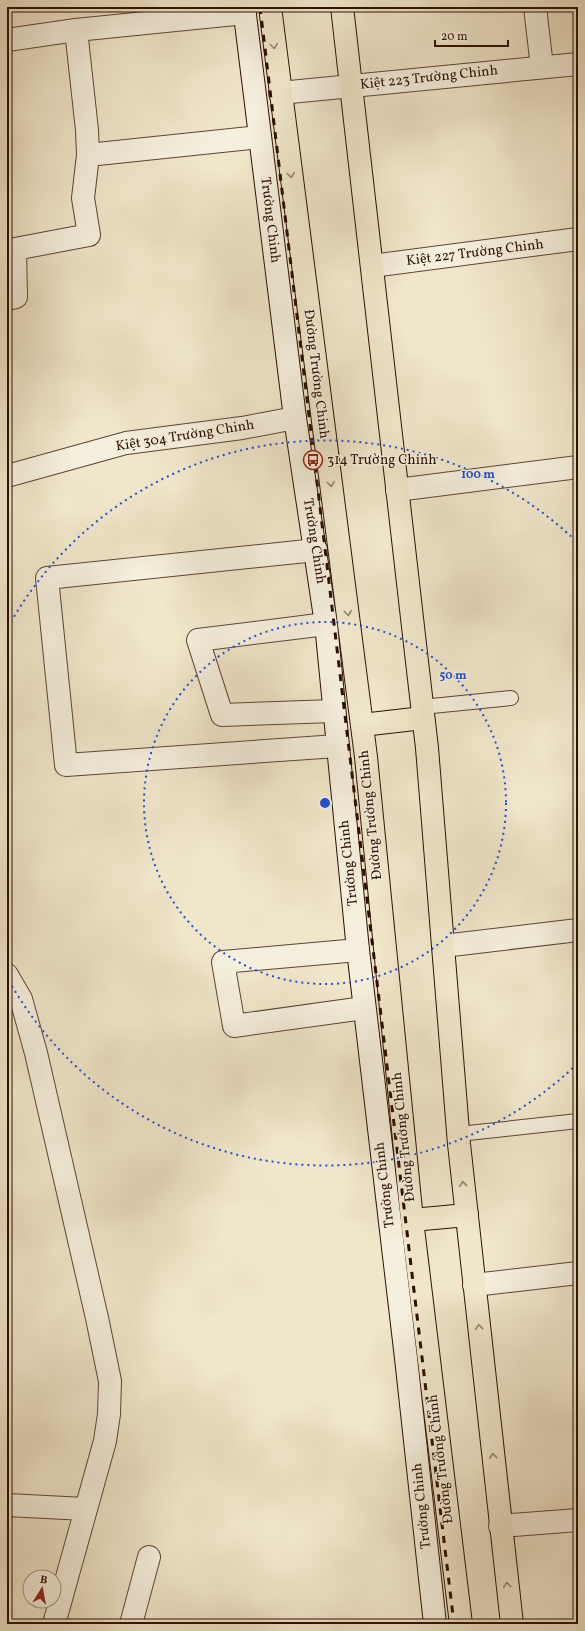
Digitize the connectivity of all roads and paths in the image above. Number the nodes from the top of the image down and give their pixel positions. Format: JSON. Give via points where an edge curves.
{"nodes":[{"id":1,"x":270,"y":7,"type":"edge"},
{"id":2,"x":342,"y":7,"type":"edge"},
{"id":3,"x":535,"y":7,"type":"edge"},
{"id":4,"x":244,"y":10,"type":"edge"},
{"id":5,"x":76,"y":30,"type":"junction"},
{"id":6,"x":7,"y":40,"type":"edge"},
{"id":7,"x":578,"y":64,"type":"edge"},
{"id":8,"x":542,"y":67,"type":"junction"},
{"id":9,"x":351,"y":86,"type":"junction"},
{"id":10,"x":280,"y":93,"type":"junction"},
{"id":11,"x":260,"y":137,"type":"junction"},
{"id":12,"x":88,"y":155,"type":"junction"},
{"id":13,"x":578,"y":240,"type":"edge"},
{"id":14,"x":372,"y":266,"type":"junction"},
{"id":15,"x":7,"y":299,"type":"edge"},
{"id":16,"x":295,"y":418,"type":"junction"},
{"id":17,"x":578,"y":467,"type":"edge"},
{"id":18,"x":7,"y":474,"type":"edge"},
{"id":19,"x":397,"y":490,"type":"junction"},
{"id":20,"x":316,"y":550,"type":"junction"},
{"id":21,"x":326,"y":624,"type":"junction"},
{"id":22,"x":511,"y":698,"type":"dead end"},
{"id":23,"x":334,"y":711,"type":"junction"},
{"id":24,"x":423,"y":712,"type":"junction"},
{"id":25,"x":362,"y":725,"type":"junction"},
{"id":26,"x":337,"y":746,"type":"junction"},
{"id":27,"x":578,"y":930,"type":"edge"},
{"id":28,"x":443,"y":946,"type":"junction"},
{"id":29,"x":358,"y":950,"type":"junction"},
{"id":30,"x":7,"y":976,"type":"edge"},
{"id":31,"x":364,"y":1008,"type":"junction"},
{"id":32,"x":578,"y":1121,"type":"edge"},
{"id":33,"x":459,"y":1134,"type":"junction"},
{"id":34,"x":467,"y":1215,"type":"junction"},
{"id":35,"x":412,"y":1220,"type":"junction"},
{"id":36,"x":578,"y":1273,"type":"edge"},
{"id":37,"x":474,"y":1286,"type":"junction"},
{"id":38,"x":7,"y":1505,"type":"edge"},
{"id":39,"x":85,"y":1509,"type":"junction"},
{"id":40,"x":578,"y":1520,"type":"edge"},
{"id":41,"x":500,"y":1526,"type":"junction"},
{"id":42,"x":149,"y":1557,"type":"dead end"},
{"id":43,"x":54,"y":1624,"type":"edge"},
{"id":44,"x":131,"y":1624,"type":"edge"},
{"id":45,"x":435,"y":1624,"type":"edge"},
{"id":46,"x":461,"y":1624,"type":"edge"},
{"id":47,"x":512,"y":1624,"type":"edge"}],
"edges":[{"from":1,"to":10,"type":"highway","name":"Đường Trường Chinh","one_way":true},
{"from":2,"to":9,"type":"highway"},
{"from":3,"to":8,"type":"street"},
{"from":4,"to":5,"type":"street"},
{"from":4,"to":11,"type":"street","name":"Trường Chinh"},
{"from":5,"to":6,"type":"street"},
{"from":5,"to":12,"type":"street"},
{"from":7,"to":8,"type":"street","name":"Kiệt 223 Trường Chinh"},
{"from":8,"to":9,"type":"street","name":"Kiệt 223 Trường Chinh"},
{"from":9,"to":10,"type":"street","name":"Kiệt 223 Trường Chinh"},
{"from":9,"to":14,"type":"highway"},
{"from":10,"to":25,"type":"highway","name":"Đường Trường Chinh","one_way":true},
{"from":11,"to":12,"type":"street"},
{"from":11,"to":16,"type":"street","name":"Trường Chinh"},
{"from":12,"to":15,"type":"street","via":[[83,198],[89,235],[15,249],[16,297]]},
{"from":13,"to":14,"type":"street","name":"Kiệt 227 Trường Chinh"},
{"from":14,"to":19,"type":"highway"},
{"from":16,"to":18,"type":"street","name":"Kiệt 304 Trường Chinh","via":[[242,428],[126,443]]},
{"from":16,"to":20,"type":"street","name":"Trường Chinh"},
{"from":17,"to":19,"type":"street"},
{"from":19,"to":24,"type":"highway"},
{"from":20,"to":21,"type":"street","name":"Trường Chinh"},
{"from":20,"to":26,"type":"street","via":[[47,578],[66,765]]},
{"from":21,"to":23,"type":"street","name":"Trường Chinh"},
{"from":21,"to":23,"type":"street","via":[[198,640],[222,715]]},
{"from":22,"to":24,"type":"lane"},
{"from":23,"to":26,"type":"street","name":"Trường Chinh"},
{"from":24,"to":25,"type":"highway"},
{"from":24,"to":28,"type":"highway"},
{"from":25,"to":35,"type":"highway","name":"Đường Trường Chinh"},
{"from":26,"to":29,"type":"street","name":"Trường Chinh"},
{"from":27,"to":28,"type":"street"},
{"from":28,"to":33,"type":"highway"},
{"from":29,"to":31,"type":"street","name":"Trường Chinh"},
{"from":29,"to":31,"type":"street","via":[[223,962],[234,1026]]},
{"from":30,"to":39,"type":"street","via":[[21,999],[36,1053],[110,1381],[105,1441]]},
{"from":31,"to":45,"type":"street","name":"Trường Chinh"},
{"from":32,"to":33,"type":"lane"},
{"from":34,"to":33,"type":"highway","one_way":true},
{"from":34,"to":35,"type":"highway"},
{"from":34,"to":37,"type":"highway"},
{"from":35,"to":46,"type":"highway","name":"Đường Trường Chinh"},
{"from":36,"to":37,"type":"street"},
{"from":41,"to":37,"type":"highway","one_way":true},
{"from":38,"to":39,"type":"street"},
{"from":39,"to":43,"type":"street"},
{"from":40,"to":41,"type":"street"},
{"from":47,"to":41,"type":"highway","one_way":true},
{"from":42,"to":44,"type":"street"}]}
